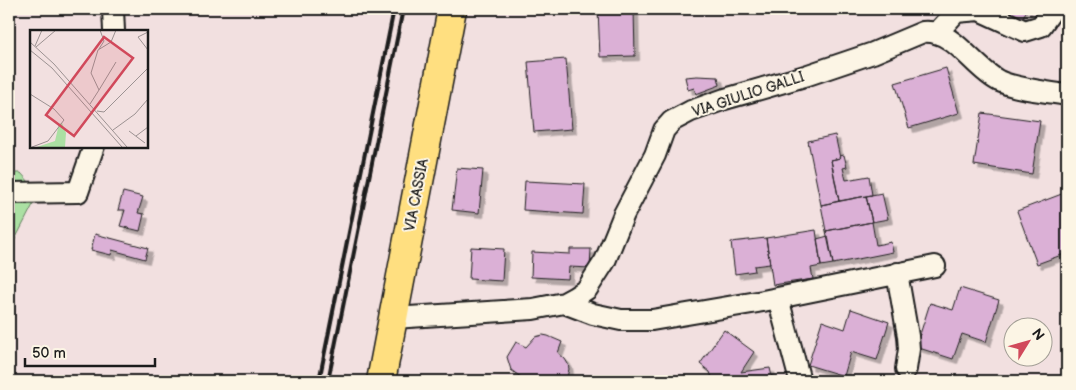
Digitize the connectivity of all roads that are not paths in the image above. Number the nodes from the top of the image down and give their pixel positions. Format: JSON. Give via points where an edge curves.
{"nodes":[{"id":1,"x":113,"y":9,"type":"edge"},
{"id":2,"x":452,"y":9,"type":"edge"},
{"id":3,"x":1053,"y":9,"type":"edge"},
{"id":4,"x":114,"y":30,"type":"edge"},
{"id":5,"x":937,"y":33,"type":"junction"},
{"id":6,"x":1067,"y":95,"type":"edge"},
{"id":7,"x":93,"y":148,"type":"edge"},
{"id":8,"x":9,"y":194,"type":"edge"},
{"id":9,"x":934,"y":266,"type":"dead end"},
{"id":10,"x":896,"y":274,"type":"junction"},
{"id":11,"x":778,"y":298,"type":"junction"},
{"id":12,"x":564,"y":303,"type":"junction"},
{"id":13,"x":393,"y":318,"type":"junction"},
{"id":14,"x":906,"y":369,"type":"dead end"},
{"id":15,"x":381,"y":381,"type":"edge"},
{"id":16,"x":800,"y":381,"type":"edge"}],
"edges":[{"from":1,"to":4,"type":"street"},
{"from":2,"to":13,"type":"main road","name":"VIA CASSIA"},
{"from":3,"to":5,"type":"street","via":[[1041,26],[1025,31],[979,10],[956,12]]},
{"from":5,"to":6,"type":"street","via":[[952,41],[983,71],[999,81]]},
{"from":5,"to":12,"type":"street","name":"VIA GIULIO GALLI","via":[[923,32],[873,53],[726,99],[672,121],[664,130],[605,261],[586,288]]},
{"from":7,"to":8,"type":"street","via":[[78,192]]},
{"from":9,"to":10,"type":"street"},
{"from":10,"to":11,"type":"street"},
{"from":10,"to":14,"type":"street","via":[[908,336]]},
{"from":11,"to":12,"type":"street","via":[[652,320],[621,320]]},
{"from":11,"to":16,"type":"street"},
{"from":12,"to":13,"type":"street","name":"VIA GIULIO GALLI","via":[[533,310]]},
{"from":13,"to":15,"type":"main road","name":"VIA CASSIA"}]}
